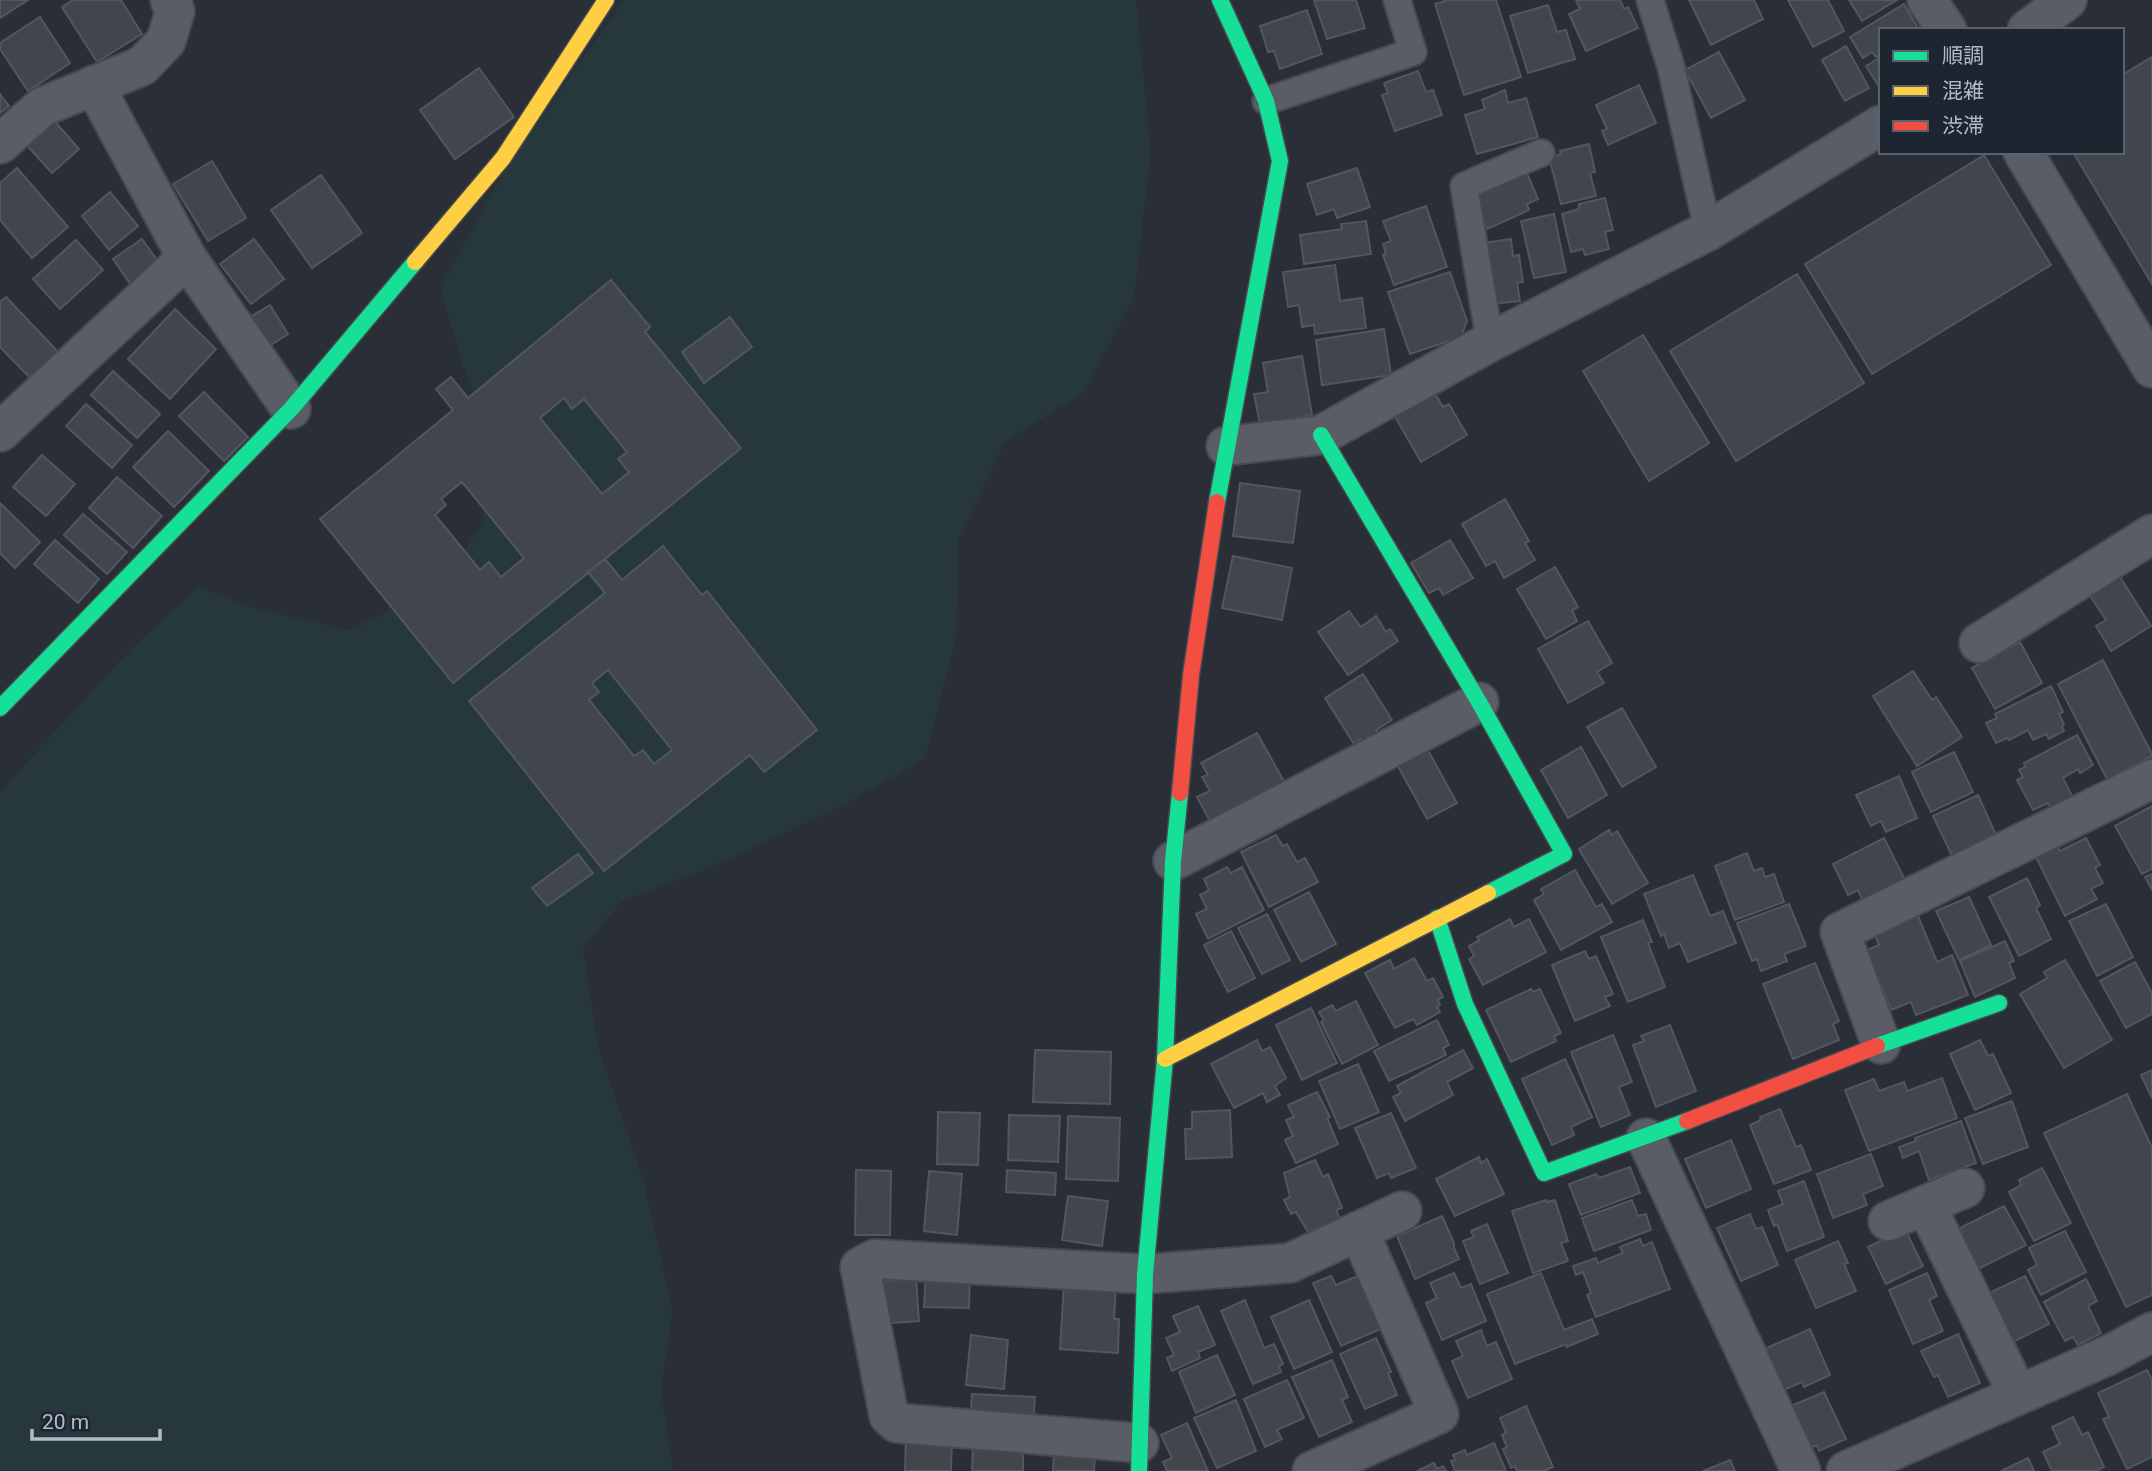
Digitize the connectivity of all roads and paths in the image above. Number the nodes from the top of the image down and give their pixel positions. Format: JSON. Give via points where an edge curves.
{"nodes":[{"id":1,"x":170,"y":0,"type":"edge"},
{"id":2,"x":606,"y":0,"type":"edge"},
{"id":3,"x":1220,"y":0,"type":"edge"},
{"id":4,"x":1397,"y":0,"type":"edge"},
{"id":5,"x":1650,"y":0,"type":"edge"},
{"id":6,"x":1927,"y":0,"type":"edge"},
{"id":7,"x":2067,"y":0,"type":"edge"},
{"id":8,"x":1946,"y":28,"type":"edge"},
{"id":9,"x":2030,"y":28,"type":"edge"},
{"id":10,"x":94,"y":85,"type":"junction"},
{"id":11,"x":1266,"y":101,"type":"junction"},
{"id":12,"x":1879,"y":126,"type":"edge"},
{"id":13,"x":0,"y":144,"type":"edge"},
{"id":14,"x":1541,"y":153,"type":"dead end"},
{"id":15,"x":2024,"y":154,"type":"edge"},
{"id":16,"x":1708,"y":231,"type":"junction"},
{"id":17,"x":187,"y":258,"type":"junction"},
{"id":18,"x":1490,"y":342,"type":"junction"},
{"id":19,"x":2152,"y":368,"type":"edge"},
{"id":20,"x":291,"y":409,"type":"junction"},
{"id":21,"x":0,"y":432,"type":"edge"},
{"id":22,"x":1321,"y":435,"type":"junction"},
{"id":23,"x":1226,"y":446,"type":"junction"},
{"id":24,"x":2152,"y":534,"type":"edge"},
{"id":25,"x":1979,"y":643,"type":"dead end"},
{"id":26,"x":1479,"y":702,"type":"junction"},
{"id":27,"x":0,"y":708,"type":"edge"},
{"id":28,"x":2152,"y":779,"type":"edge"},
{"id":29,"x":1173,"y":861,"type":"junction"},
{"id":30,"x":1437,"y":918,"type":"junction"},
{"id":31,"x":1999,"y":1003,"type":"dead end"},
{"id":32,"x":1881,"y":1044,"type":"junction"},
{"id":33,"x":1166,"y":1059,"type":"junction"},
{"id":34,"x":1646,"y":1138,"type":"junction"},
{"id":35,"x":1965,"y":1188,"type":"dead end"},
{"id":36,"x":1926,"y":1205,"type":"junction"},
{"id":37,"x":1402,"y":1212,"type":"dead end"},
{"id":38,"x":1888,"y":1221,"type":"dead end"},
{"id":39,"x":1359,"y":1231,"type":"junction"},
{"id":40,"x":1145,"y":1274,"type":"junction"},
{"id":41,"x":2152,"y":1332,"type":"edge"},
{"id":42,"x":2018,"y":1395,"type":"junction"},
{"id":43,"x":1139,"y":1457,"type":"edge"},
{"id":44,"x":1312,"y":1471,"type":"edge"},
{"id":45,"x":1801,"y":1471,"type":"edge"},
{"id":46,"x":1846,"y":1471,"type":"edge"}],
"edges":[{"from":1,"to":10,"type":"street","via":[[175,11],[166,41],[142,66]]},
{"from":2,"to":20,"type":"street","via":[[503,158]]},
{"from":3,"to":11,"type":"street"},
{"from":4,"to":11,"type":"lane","via":[[1413,52]]},
{"from":5,"to":16,"type":"lane","via":[[1671,66]]},
{"from":6,"to":8,"type":"street"},
{"from":7,"to":9,"type":"street"},
{"from":10,"to":13,"type":"street","via":[[42,107]]},
{"from":10,"to":17,"type":"street"},
{"from":11,"to":23,"type":"street","via":[[1280,161]]},
{"from":12,"to":16,"type":"street"},
{"from":14,"to":18,"type":"lane","via":[[1464,186]]},
{"from":15,"to":19,"type":"street"},
{"from":16,"to":18,"type":"street"},
{"from":17,"to":20,"type":"street"},
{"from":17,"to":21,"type":"street"},
{"from":18,"to":22,"type":"street"},
{"from":20,"to":27,"type":"street"},
{"from":22,"to":23,"type":"street"},
{"from":22,"to":26,"type":"street"},
{"from":23,"to":29,"type":"street","via":[[1191,675]]},
{"from":24,"to":25,"type":"street"},
{"from":26,"to":29,"type":"street"},
{"from":26,"to":30,"type":"street","via":[[1564,854]]},
{"from":28,"to":32,"type":"street","via":[[1840,932]]},
{"from":29,"to":33,"type":"street"},
{"from":30,"to":33,"type":"street"},
{"from":30,"to":34,"type":"street","via":[[1465,1004],[1544,1173]]},
{"from":31,"to":32,"type":"street"},
{"from":32,"to":34,"type":"street"},
{"from":33,"to":40,"type":"street"},
{"from":34,"to":45,"type":"street"},
{"from":35,"to":36,"type":"street"},
{"from":36,"to":38,"type":"street"},
{"from":36,"to":42,"type":"street"},
{"from":37,"to":39,"type":"street"},
{"from":39,"to":40,"type":"street","via":[[1290,1263]]},
{"from":39,"to":44,"type":"street","via":[[1439,1414]]},
{"from":40,"to":43,"type":"street"},
{"from":40,"to":43,"type":"street","via":[[874,1259],[860,1267],[889,1416],[897,1423]]},
{"from":41,"to":42,"type":"street"},
{"from":42,"to":46,"type":"street"}]}
